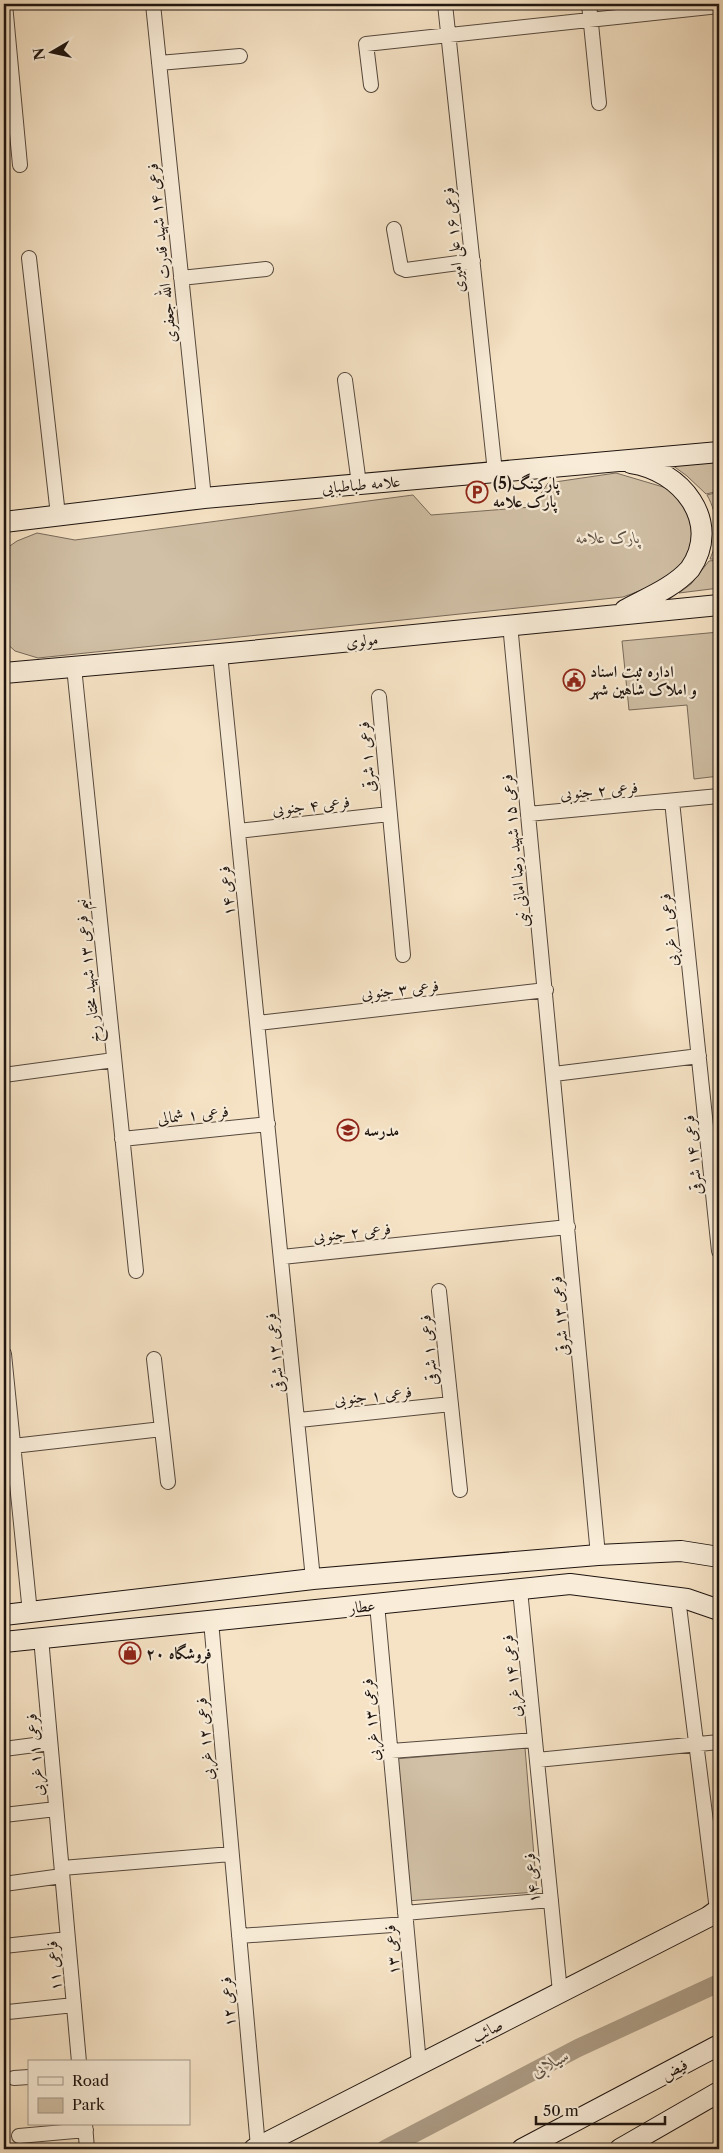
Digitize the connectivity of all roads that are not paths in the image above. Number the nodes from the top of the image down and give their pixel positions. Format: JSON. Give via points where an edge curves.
{"nodes":[{"id":1,"x":5,"y":4,"type":"edge"},
{"id":2,"x":152,"y":4,"type":"edge"},
{"id":3,"x":445,"y":4,"type":"edge"},
{"id":4,"x":589,"y":4,"type":"edge"},
{"id":5,"x":719,"y":6,"type":"edge"},
{"id":6,"x":591,"y":19,"type":"junction"},
{"id":7,"x":448,"y":34,"type":"junction"},
{"id":8,"x":240,"y":56,"type":"dead end"},
{"id":9,"x":159,"y":63,"type":"junction"},
{"id":10,"x":371,"y":85,"type":"dead end"},
{"id":11,"x":599,"y":103,"type":"dead end"},
{"id":12,"x":20,"y":165,"type":"dead end"},
{"id":13,"x":394,"y":229,"type":"dead end"},
{"id":14,"x":30,"y":258,"type":"dead end"},
{"id":15,"x":473,"y":261,"type":"junction"},
{"id":16,"x":266,"y":269,"type":"dead end"},
{"id":17,"x":181,"y":278,"type":"junction"},
{"id":18,"x":345,"y":380,"type":"dead end"},
{"id":19,"x":719,"y":452,"type":"edge"},
{"id":20,"x":616,"y":460,"type":"junction"},
{"id":21,"x":495,"y":472,"type":"junction"},
{"id":22,"x":359,"y":484,"type":"junction"},
{"id":23,"x":204,"y":498,"type":"junction"},
{"id":24,"x":58,"y":515,"type":"junction"},
{"id":25,"x":4,"y":522,"type":"edge"},
{"id":26,"x":719,"y":605,"type":"edge"},
{"id":27,"x":617,"y":615,"type":"junction"},
{"id":28,"x":510,"y":624,"type":"junction"},
{"id":29,"x":220,"y":654,"type":"junction"},
{"id":30,"x":4,"y":662,"type":"edge"},
{"id":31,"x":74,"y":667,"type":"junction"},
{"id":32,"x":26,"y":670,"type":"junction"},
{"id":33,"x":4,"y":673,"type":"edge"},
{"id":34,"x":379,"y":696,"type":"dead end"},
{"id":35,"x":719,"y":796,"type":"edge"},
{"id":36,"x":672,"y":801,"type":"junction"},
{"id":37,"x":389,"y":814,"type":"junction"},
{"id":38,"x":528,"y":814,"type":"junction"},
{"id":39,"x":238,"y":831,"type":"junction"},
{"id":40,"x":403,"y":955,"type":"dead end"},
{"id":41,"x":546,"y":990,"type":"junction"},
{"id":42,"x":258,"y":1023,"type":"junction"},
{"id":43,"x":699,"y":1056,"type":"junction"},
{"id":44,"x":114,"y":1060,"type":"junction"},
{"id":45,"x":554,"y":1074,"type":"junction"},
{"id":46,"x":4,"y":1075,"type":"edge"},
{"id":47,"x":268,"y":1124,"type":"junction"},
{"id":48,"x":122,"y":1139,"type":"junction"},
{"id":49,"x":568,"y":1227,"type":"junction"},
{"id":50,"x":719,"y":1251,"type":"edge"},
{"id":51,"x":282,"y":1257,"type":"junction"},
{"id":52,"x":136,"y":1271,"type":"dead end"},
{"id":53,"x":439,"y":1292,"type":"dead end"},
{"id":54,"x":4,"y":1354,"type":"edge"},
{"id":55,"x":154,"y":1359,"type":"dead end"},
{"id":56,"x":451,"y":1404,"type":"junction"},
{"id":57,"x":299,"y":1420,"type":"junction"},
{"id":58,"x":162,"y":1428,"type":"junction"},
{"id":59,"x":13,"y":1446,"type":"junction"},
{"id":60,"x":168,"y":1482,"type":"dead end"},
{"id":61,"x":460,"y":1490,"type":"dead end"},
{"id":62,"x":598,"y":1555,"type":"junction"},
{"id":63,"x":719,"y":1557,"type":"edge"},
{"id":64,"x":464,"y":1566,"type":"junction"},
{"id":65,"x":313,"y":1579,"type":"junction"},
{"id":66,"x":520,"y":1590,"type":"junction"},
{"id":67,"x":466,"y":1595,"type":"junction"},
{"id":68,"x":678,"y":1598,"type":"junction"},
{"id":69,"x":377,"y":1604,"type":"junction"},
{"id":70,"x":719,"y":1610,"type":"edge"},
{"id":71,"x":30,"y":1612,"type":"junction"},
{"id":72,"x":4,"y":1615,"type":"edge"},
{"id":73,"x":211,"y":1621,"type":"junction"},
{"id":74,"x":41,"y":1638,"type":"junction"},
{"id":75,"x":4,"y":1642,"type":"edge"},
{"id":76,"x":535,"y":1740,"type":"junction"},
{"id":77,"x":719,"y":1742,"type":"edge"},
{"id":78,"x":50,"y":1743,"type":"junction"},
{"id":79,"x":696,"y":1745,"type":"junction"},
{"id":80,"x":4,"y":1750,"type":"edge"},
{"id":81,"x":391,"y":1751,"type":"junction"},
{"id":82,"x":537,"y":1760,"type":"junction"},
{"id":83,"x":56,"y":1809,"type":"junction"},
{"id":84,"x":4,"y":1815,"type":"edge"},
{"id":85,"x":398,"y":1832,"type":"joint"},
{"id":86,"x":231,"y":1854,"type":"junction"},
{"id":87,"x":62,"y":1872,"type":"junction"},
{"id":88,"x":4,"y":1884,"type":"edge"},
{"id":89,"x":551,"y":1900,"type":"junction"},
{"id":90,"x":718,"y":1910,"type":"edge"},
{"id":91,"x":406,"y":1919,"type":"junction"},
{"id":92,"x":239,"y":1936,"type":"junction"},
{"id":93,"x":68,"y":1939,"type":"junction"},
{"id":94,"x":4,"y":1946,"type":"edge"},
{"id":95,"x":560,"y":1992,"type":"junction"},
{"id":96,"x":74,"y":2005,"type":"junction"},
{"id":97,"x":8,"y":2012,"type":"dead end"},
{"id":98,"x":719,"y":2045,"type":"edge"},
{"id":99,"x":79,"y":2060,"type":"edge"},
{"id":100,"x":419,"y":2064,"type":"junction"},
{"id":101,"x":28,"y":2077,"type":"edge"},
{"id":102,"x":14,"y":2078,"type":"dead end"},
{"id":103,"x":719,"y":2092,"type":"edge"},
{"id":104,"x":85,"y":2127,"type":"edge"},
{"id":105,"x":19,"y":2136,"type":"dead end"},
{"id":106,"x":630,"y":2147,"type":"edge"},
{"id":107,"x":256,"y":2148,"type":"edge"},
{"id":108,"x":87,"y":2149,"type":"edge"},
{"id":109,"x":522,"y":2149,"type":"edge"}],
"edges":[{"from":1,"to":12,"type":"street"},
{"from":2,"to":9,"type":"street","name":"فرعی ۱۴ شهید قدرت الله جعفری"},
{"from":3,"to":7,"type":"street","name":"فرعی ۱۶ علی امیری"},
{"from":4,"to":6,"type":"street"},
{"from":5,"to":6,"type":"street"},
{"from":6,"to":7,"type":"street"},
{"from":6,"to":11,"type":"street"},
{"from":7,"to":10,"type":"street","via":[[366,44]]},
{"from":7,"to":15,"type":"street","name":"فرعی ۱۶ علی امیری"},
{"from":8,"to":9,"type":"street"},
{"from":9,"to":17,"type":"street","name":"فرعی ۱۴ شهید قدرت الله جعفری"},
{"from":13,"to":15,"type":"street","via":[[401,268]]},
{"from":14,"to":24,"type":"street"},
{"from":15,"to":21,"type":"street","name":"فرعی ۱۶ علی امیری"},
{"from":16,"to":17,"type":"street"},
{"from":17,"to":23,"type":"street","name":"فرعی ۱۴ شهید قدرت الله جعفری"},
{"from":18,"to":22,"type":"street"},
{"from":19,"to":20,"type":"main road","name":"علامه طباطبایی"},
{"from":20,"to":21,"type":"main road","name":"علامه طباطبایی"},
{"from":20,"to":27,"type":"main road","via":[[637,464],[674,480],[696,501],[705,523],[701,553],[691,568],[678,580]]},
{"from":21,"to":22,"type":"main road","name":"علامه طباطبایی"},
{"from":22,"to":23,"type":"main road","name":"علامه طباطبایی"},
{"from":23,"to":24,"type":"main road","name":"علامه طباطبایی"},
{"from":24,"to":25,"type":"main road","name":"علامه طباطبایی"},
{"from":26,"to":27,"type":"main road","name":"مولوی"},
{"from":27,"to":28,"type":"main road","name":"مولوی"},
{"from":28,"to":29,"type":"main road","name":"مولوی"},
{"from":28,"to":38,"type":"street","name":"فرعی ۱۵ شهید رضا امانی نبی"},
{"from":29,"to":31,"type":"main road","name":"مولوی"},
{"from":29,"to":39,"type":"street","name":"فرعی ۱۴"},
{"from":30,"to":32,"type":"main road"},
{"from":31,"to":32,"type":"main road","name":"مولوی"},
{"from":31,"to":44,"type":"street","name":"نیم فرعی ۱۳ شهید مختار رخ"},
{"from":32,"to":33,"type":"main road","name":"مولوی"},
{"from":34,"to":37,"type":"street","name":"فرعی ۱ شرقی"},
{"from":35,"to":36,"type":"street","name":"فرعی ۲ جنوبی"},
{"from":36,"to":38,"type":"street","name":"فرعی ۲ جنوبی"},
{"from":36,"to":43,"type":"street","name":"فرعی ۱ غربی"},
{"from":37,"to":39,"type":"street","name":"فرعی ۴ جنوبی"},
{"from":37,"to":40,"type":"street"},
{"from":38,"to":41,"type":"street","name":"فرعی ۱۵ شهید رضا امانی نبی"},
{"from":39,"to":42,"type":"street","name":"فرعی ۱۴"},
{"from":41,"to":42,"type":"street","name":"فرعی ۳ جنوبی"},
{"from":41,"to":45,"type":"street","name":"فرعی ۱۵ شهید رضا امانی نبی"},
{"from":42,"to":47,"type":"street","name":"فرعی ۱۴"},
{"from":43,"to":45,"type":"street"},
{"from":43,"to":50,"type":"street","name":"فرعی ۱۴ شرقی"},
{"from":44,"to":46,"type":"street"},
{"from":44,"to":48,"type":"street","name":"نیم فرعی ۱۳ شهید مختار رخ"},
{"from":45,"to":49,"type":"street","name":"فرعی ۱۳ شرقی"},
{"from":47,"to":48,"type":"street","name":"فرعی ۱ شمالی"},
{"from":47,"to":51,"type":"street","name":"فرعی ۱۲ شرقی"},
{"from":48,"to":52,"type":"street","name":"نیم فرعی ۱۳ شهید مختار رخ"},
{"from":49,"to":51,"type":"street","name":"فرعی ۲ جنوبی"},
{"from":49,"to":62,"type":"street","name":"فرعی ۱۳ شرقی"},
{"from":51,"to":57,"type":"street","name":"فرعی ۱۲ شرقی"},
{"from":53,"to":56,"type":"street","name":"فرعی ۱ شرقی"},
{"from":54,"to":59,"type":"street"},
{"from":55,"to":58,"type":"street"},
{"from":56,"to":57,"type":"street","name":"فرعی ۱ جنوبی"},
{"from":56,"to":61,"type":"street"},
{"from":57,"to":65,"type":"street","name":"فرعی ۱۲ شرقی"},
{"from":58,"to":59,"type":"street"},
{"from":58,"to":60,"type":"street"},
{"from":59,"to":71,"type":"street"},
{"from":62,"to":63,"type":"main road","name":"عطار","via":[[681,1551]]},
{"from":62,"to":64,"type":"main road","name":"عطار"},
{"from":64,"to":65,"type":"main road","name":"عطار"},
{"from":64,"to":67,"type":"main road"},
{"from":65,"to":71,"type":"main road","name":"عطار"},
{"from":66,"to":67,"type":"main road","name":"عطار"},
{"from":66,"to":68,"type":"main road","name":"عطار","via":[[570,1584]]},
{"from":66,"to":76,"type":"street","name":"فرعی ۱۴ غربی"},
{"from":67,"to":69,"type":"main road","name":"عطار"},
{"from":68,"to":70,"type":"main road","name":"عطار"},
{"from":68,"to":79,"type":"street"},
{"from":69,"to":73,"type":"main road","name":"عطار"},
{"from":69,"to":81,"type":"street","name":"فرعی ۱۳ غربی"},
{"from":71,"to":72,"type":"main road","name":"عطار"},
{"from":73,"to":74,"type":"main road","name":"عطار"},
{"from":73,"to":86,"type":"street","name":"فرعی ۱۲ غربی"},
{"from":74,"to":75,"type":"main road","name":"عطار"},
{"from":74,"to":78,"type":"street","name":"فرعی ۱۱ غربی"},
{"from":76,"to":81,"type":"street"},
{"from":76,"to":82,"type":"street","name":"فرعی ۱۴ غربی"},
{"from":77,"to":79,"type":"street"},
{"from":78,"to":80,"type":"street"},
{"from":78,"to":83,"type":"street","name":"فرعی ۱۱ غربی"},
{"from":79,"to":82,"type":"street"},
{"from":79,"to":90,"type":"street"},
{"from":81,"to":85,"type":"street","name":"فرعی ۱۳ غربی"},
{"from":82,"to":89,"type":"street","name":"فرعی ۱۴"},
{"from":83,"to":84,"type":"street"},
{"from":83,"to":87,"type":"street","name":"فرعی ۱۱ غربی"},
{"from":85,"to":91,"type":"street","name":"فرعی ۱۳"},
{"from":86,"to":87,"type":"street"},
{"from":86,"to":92,"type":"street","name":"فرعی ۱۲"},
{"from":87,"to":88,"type":"street"},
{"from":87,"to":93,"type":"street","name":"فرعی ۱۱"},
{"from":89,"to":91,"type":"street","via":[[480,1906]]},
{"from":89,"to":95,"type":"street","name":"فرعی ۱۴"},
{"from":90,"to":95,"type":"main road","name":"صائب"},
{"from":91,"to":92,"type":"street"},
{"from":91,"to":100,"type":"street","name":"فرعی ۱۳"},
{"from":92,"to":107,"type":"street","name":"فرعی ۱۲"},
{"from":93,"to":94,"type":"street"},
{"from":93,"to":96,"type":"street","name":"فرعی ۱۱"},
{"from":95,"to":100,"type":"main road","name":"صائب"},
{"from":96,"to":97,"type":"street"},
{"from":96,"to":99,"type":"street","name":"فرعی ۱۱"},
{"from":98,"to":109,"type":"main road","name":"فیض"},
{"from":100,"to":107,"type":"main road","name":"صائب"},
{"from":101,"to":102,"type":"street"},
{"from":103,"to":106,"type":"main road"},
{"from":104,"to":105,"type":"street"},
{"from":104,"to":108,"type":"street"}]}
